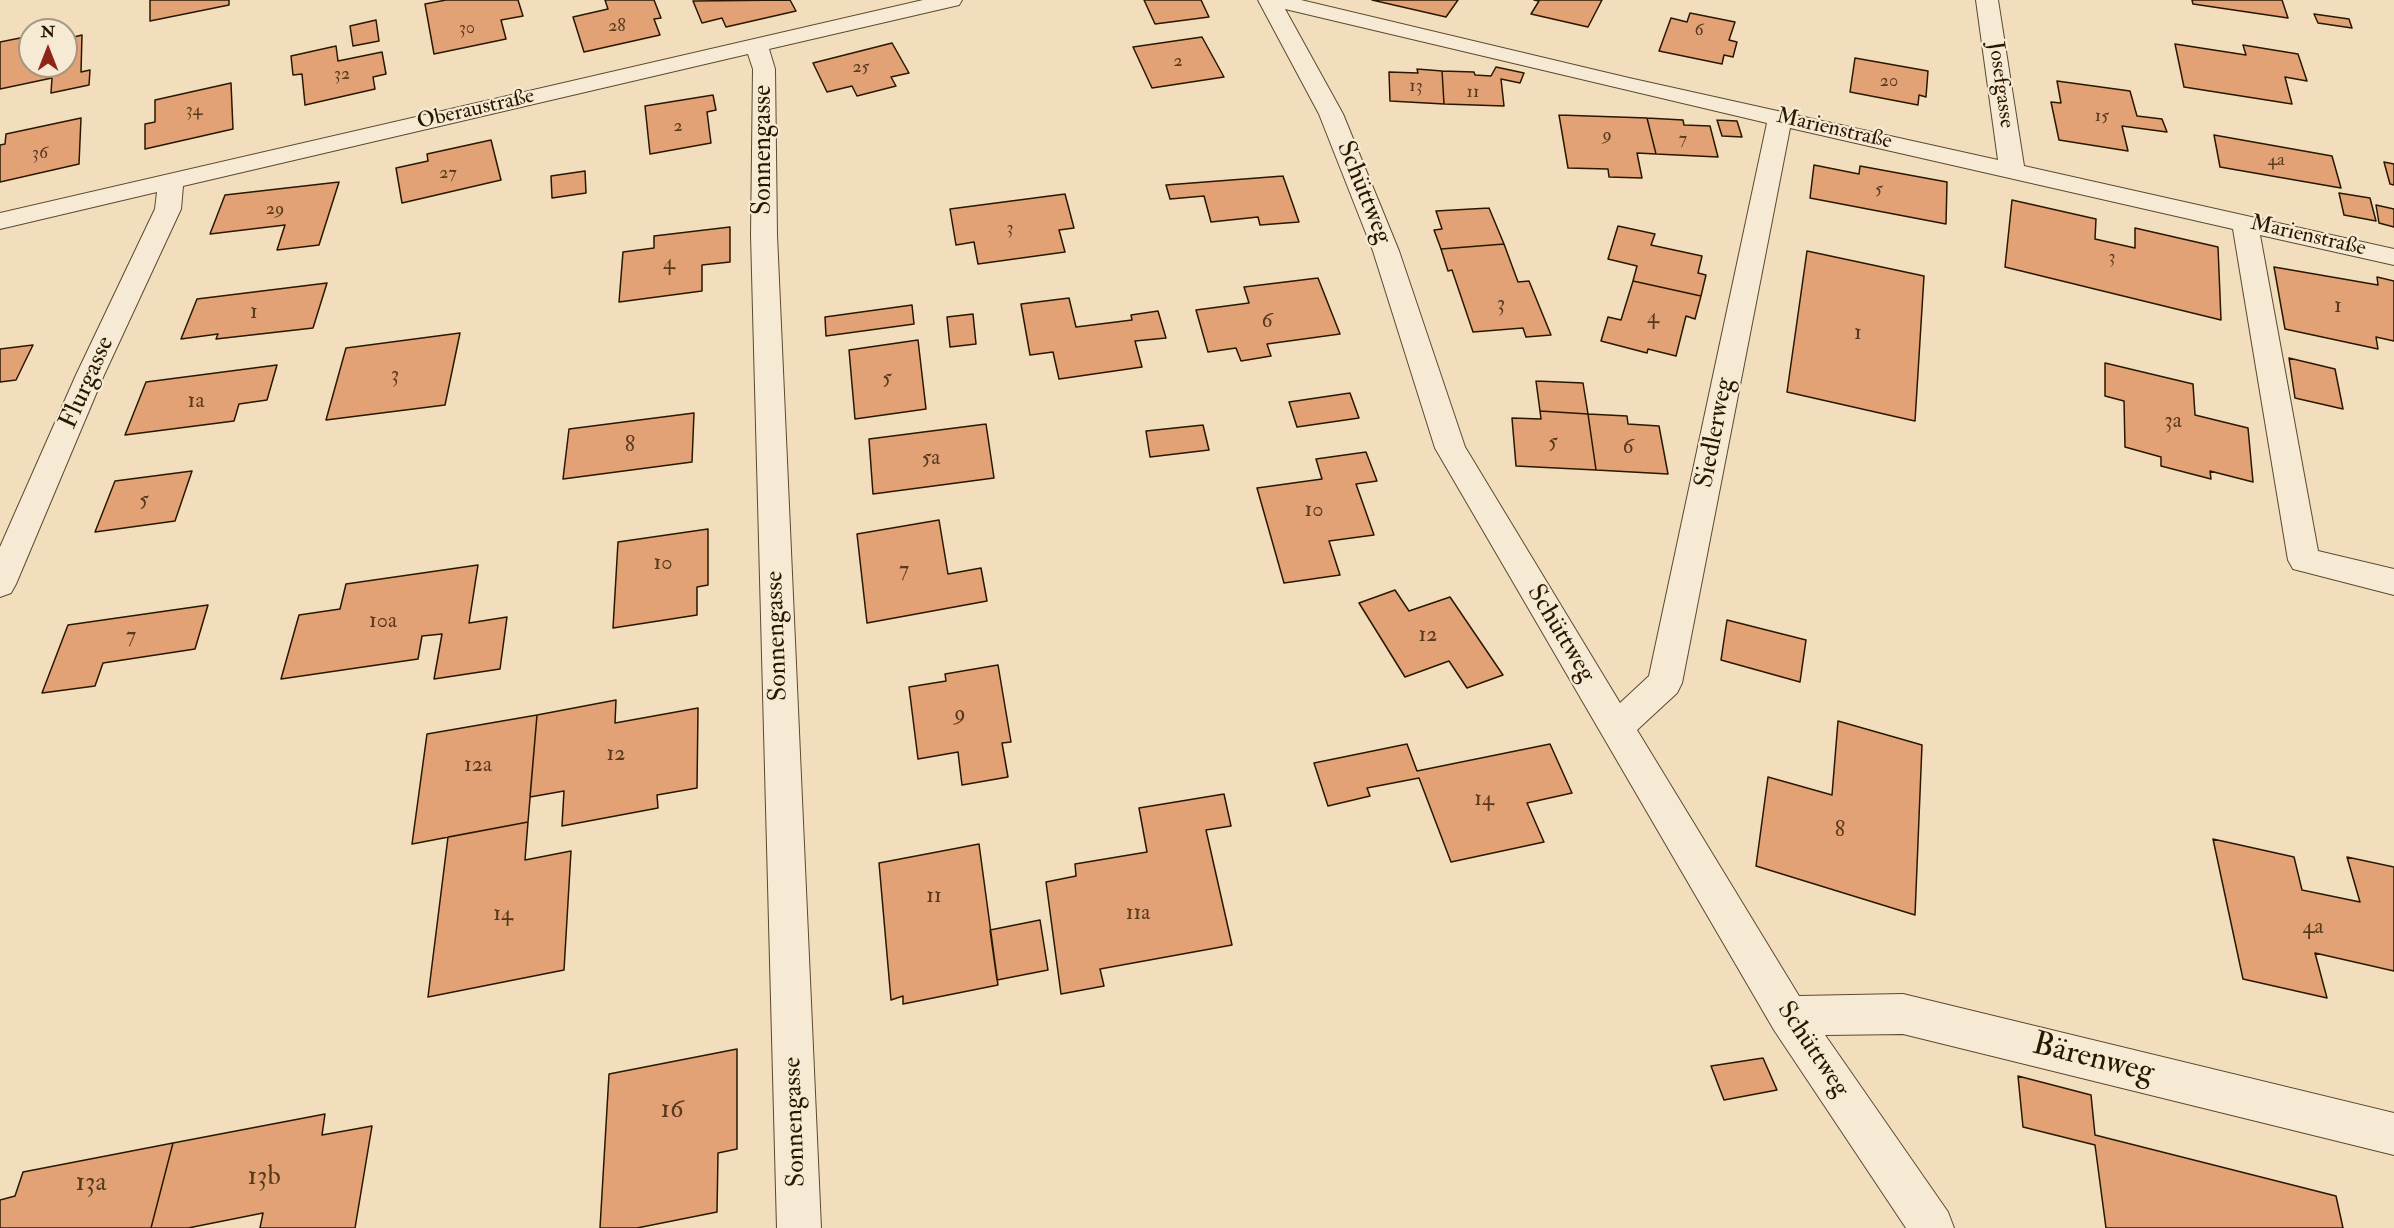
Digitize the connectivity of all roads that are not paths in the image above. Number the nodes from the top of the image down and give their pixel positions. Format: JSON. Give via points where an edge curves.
{"nodes":[{"id":1,"x":951,"y":0,"type":"edge"},
{"id":2,"x":1269,"y":0,"type":"edge"},
{"id":3,"x":1274,"y":0,"type":"edge"},
{"id":4,"x":1987,"y":0,"type":"edge"},
{"id":5,"x":757,"y":45,"type":"junction"},
{"id":6,"x":1779,"y":118,"type":"junction"},
{"id":7,"x":2012,"y":170,"type":"junction"},
{"id":8,"x":171,"y":181,"type":"junction"},
{"id":9,"x":0,"y":221,"type":"edge"},
{"id":10,"x":2245,"y":223,"type":"junction"},
{"id":11,"x":2394,"y":257,"type":"edge"},
{"id":12,"x":2394,"y":582,"type":"edge"},
{"id":13,"x":0,"y":584,"type":"edge"},
{"id":14,"x":1616,"y":728,"type":"junction"},
{"id":15,"x":1788,"y":1016,"type":"junction"},
{"id":16,"x":2394,"y":1134,"type":"edge"},
{"id":17,"x":799,"y":1228,"type":"edge"},
{"id":18,"x":1932,"y":1228,"type":"edge"}],
"edges":[{"from":1,"to":5,"type":"street","name":"Oberaustraße"},
{"from":2,"to":14,"type":"street","name":"Schüttweg","via":[[1335,122],[1386,251],[1450,448]]},
{"from":3,"to":6,"type":"street","name":"Marienstraße"},
{"from":4,"to":7,"type":"street","name":"Josefgasse"},
{"from":5,"to":8,"type":"street","name":"Oberaustraße"},
{"from":5,"to":17,"type":"street","name":"Sonnengasse","via":[[764,69],[764,235]]},
{"from":6,"to":7,"type":"street","name":"Marienstraße"},
{"from":6,"to":14,"type":"street","name":"Siedlerweg","via":[[1665,683]]},
{"from":7,"to":10,"type":"street","name":"Marienstraße"},
{"from":8,"to":9,"type":"street","name":"Oberaustraße"},
{"from":8,"to":13,"type":"street","name":"Flurgasse","via":[[168,209],[90,375]]},
{"from":10,"to":11,"type":"street","name":"Marienstraße"},
{"from":10,"to":12,"type":"street","via":[[2304,560]]},
{"from":14,"to":15,"type":"street","name":"Schüttweg"},
{"from":15,"to":16,"type":"street","name":"Bärenweg","via":[[1903,1014]]},
{"from":15,"to":18,"type":"street","name":"Schüttweg"}]}
